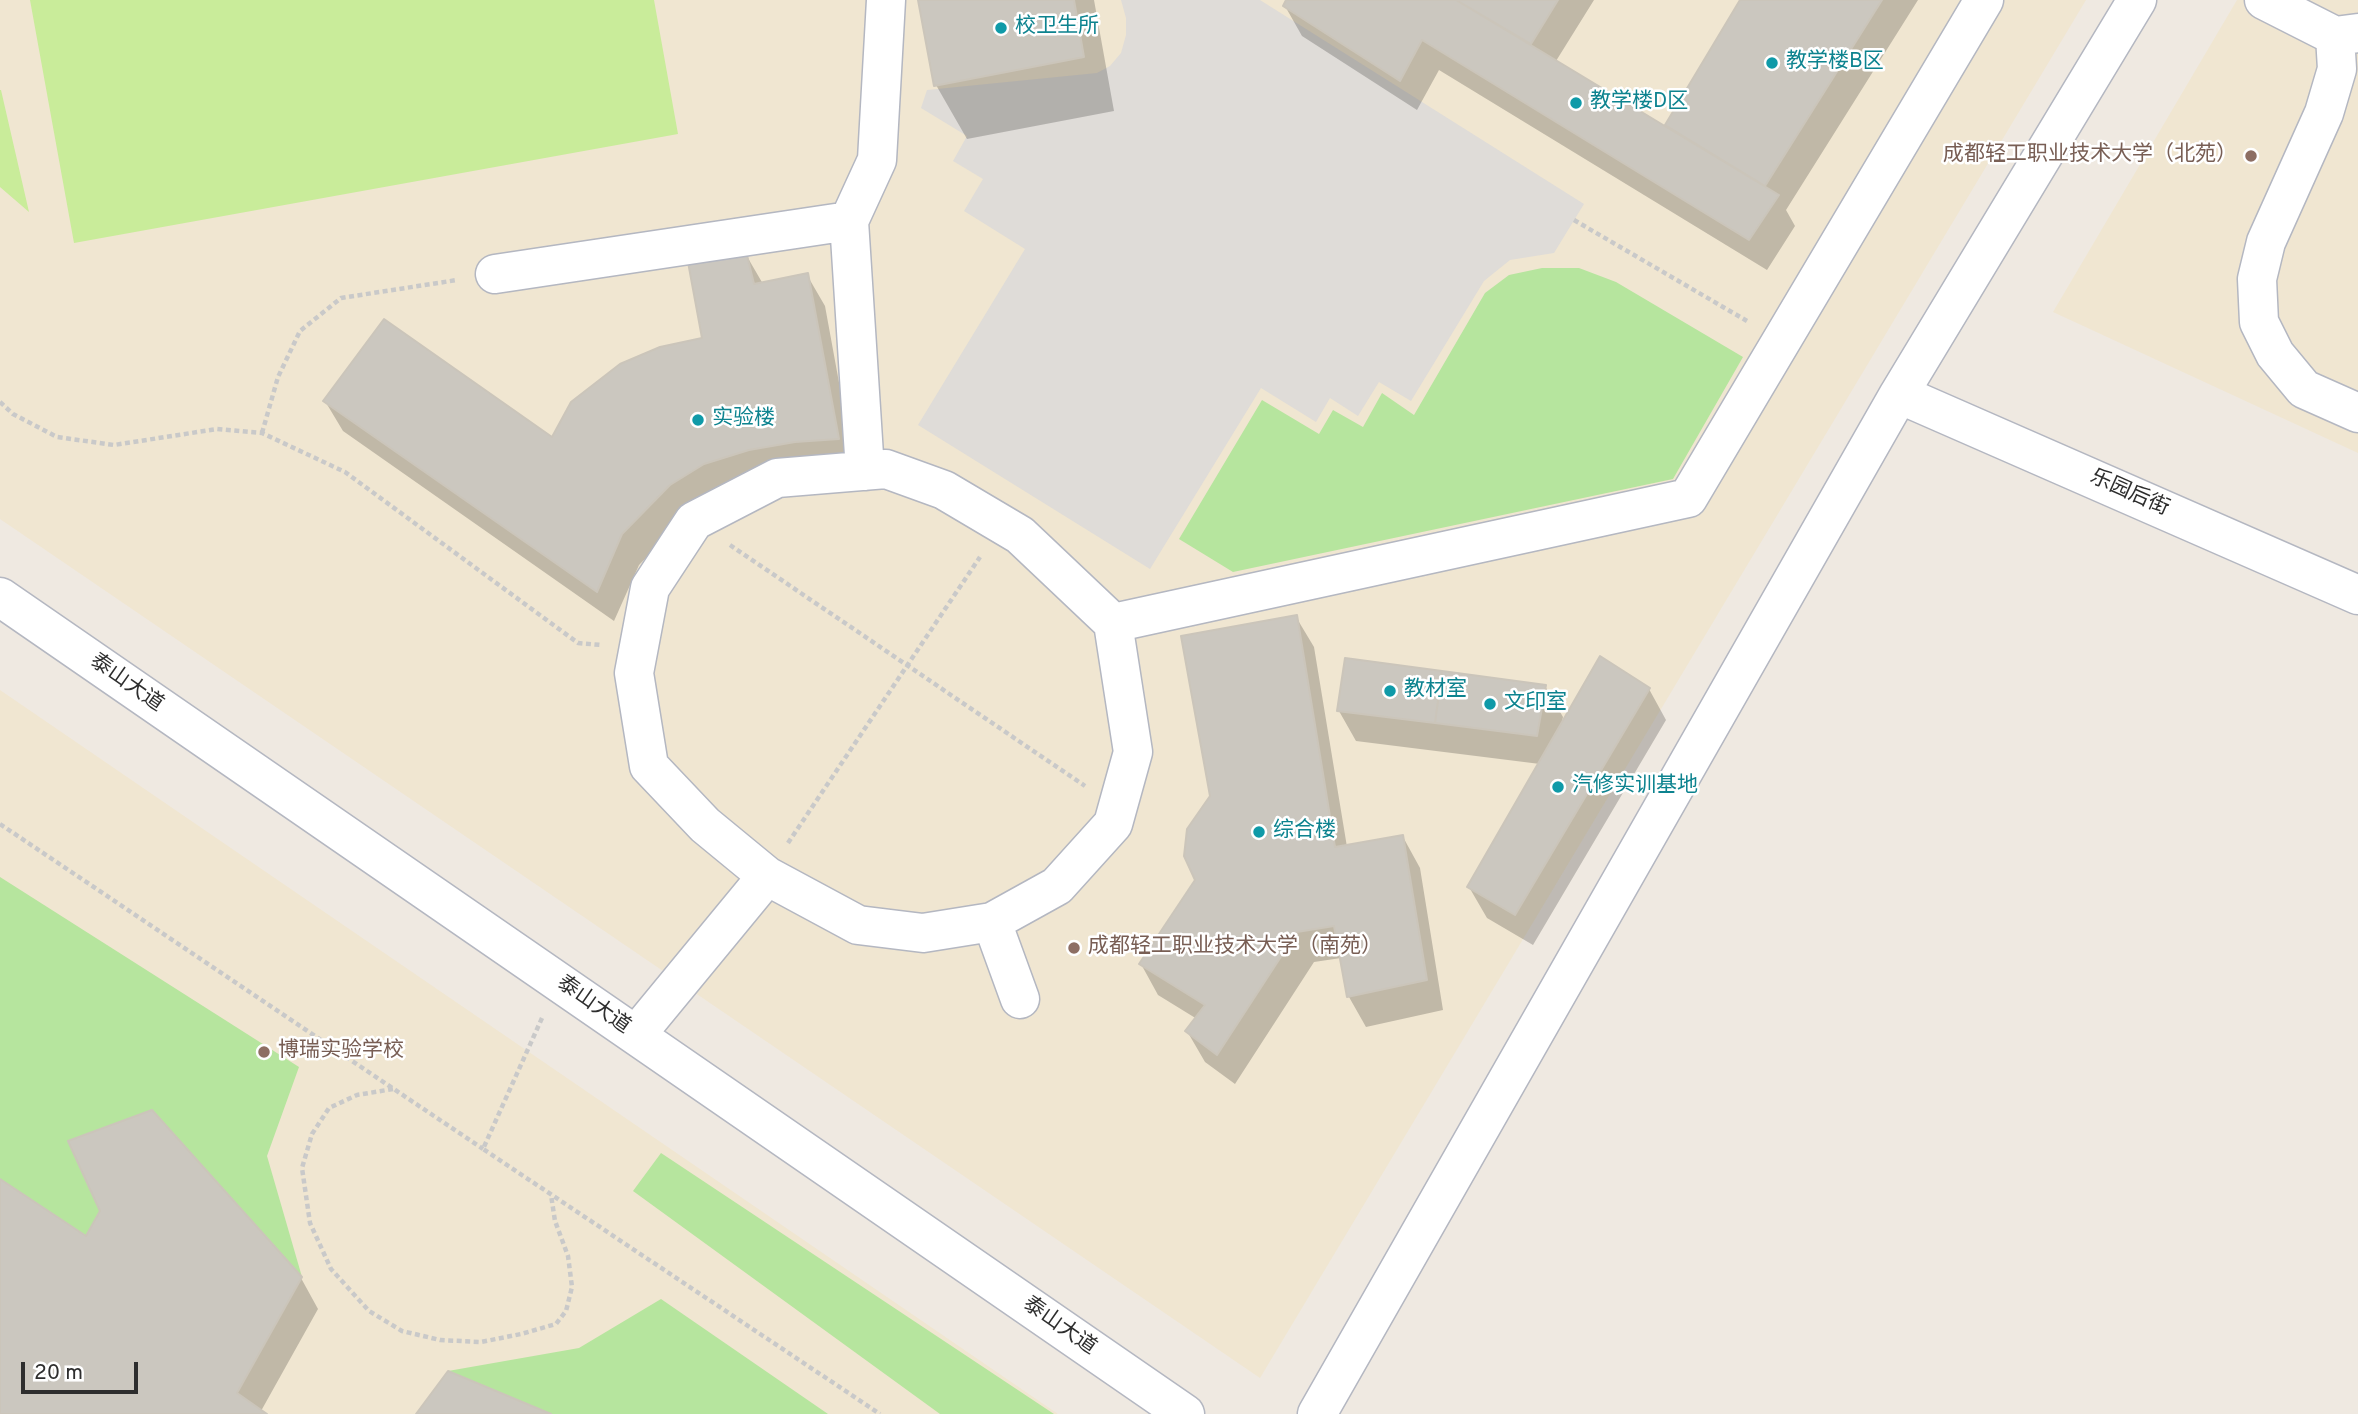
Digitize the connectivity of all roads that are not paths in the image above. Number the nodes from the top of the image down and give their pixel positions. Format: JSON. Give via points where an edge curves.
{"nodes":[{"id":1,"x":886,"y":0,"type":"edge"},
{"id":2,"x":1984,"y":0,"type":"edge"},
{"id":3,"x":2137,"y":0,"type":"edge"},
{"id":4,"x":2264,"y":0,"type":"edge"},
{"id":5,"x":2346,"y":34,"type":"edge"},
{"id":6,"x":849,"y":221,"type":"junction"},
{"id":7,"x":495,"y":274,"type":"road end"},
{"id":8,"x":1899,"y":394,"type":"junction"},
{"id":9,"x":2358,"y":413,"type":"edge"},
{"id":10,"x":865,"y":471,"type":"junction"},
{"id":11,"x":2358,"y":595,"type":"edge"},
{"id":12,"x":0,"y":597,"type":"edge"},
{"id":13,"x":1113,"y":623,"type":"junction"},
{"id":14,"x":766,"y":876,"type":"junction"},
{"id":15,"x":992,"y":922,"type":"junction"},
{"id":16,"x":1020,"y":999,"type":"dead end"},
{"id":17,"x":636,"y":1035,"type":"junction"},
{"id":18,"x":1185,"y":1414,"type":"edge"},
{"id":19,"x":1317,"y":1414,"type":"edge"}],
"edges":[{"from":1,"to":6,"type":"street","via":[[877,160]]},
{"from":2,"to":13,"type":"street","via":[[1688,498]]},
{"from":3,"to":8,"type":"street"},
{"from":4,"to":5,"type":"street"},
{"from":5,"to":9,"type":"street","via":[[2324,113],[2266,242],[2257,279],[2259,321],[2275,354],[2304,389]]},
{"from":6,"to":7,"type":"street"},
{"from":6,"to":10,"type":"street"},
{"from":8,"to":11,"type":"street","name":"乐园后街"},
{"from":8,"to":19,"type":"street"},
{"from":10,"to":13,"type":"street","via":[[886,469],[944,490],[1020,535]]},
{"from":10,"to":14,"type":"street","via":[[777,478],[694,521],[650,588],[634,673],[649,766],[705,825]]},
{"from":12,"to":17,"type":"street","name":"泰山大道"},
{"from":13,"to":15,"type":"street","via":[[1133,752],[1113,824],[1057,886]]},
{"from":14,"to":15,"type":"street","via":[[858,925],[923,933]]},
{"from":14,"to":17,"type":"street"},
{"from":15,"to":16,"type":"street"},
{"from":17,"to":18,"type":"street","name":"泰山大道"}]}
